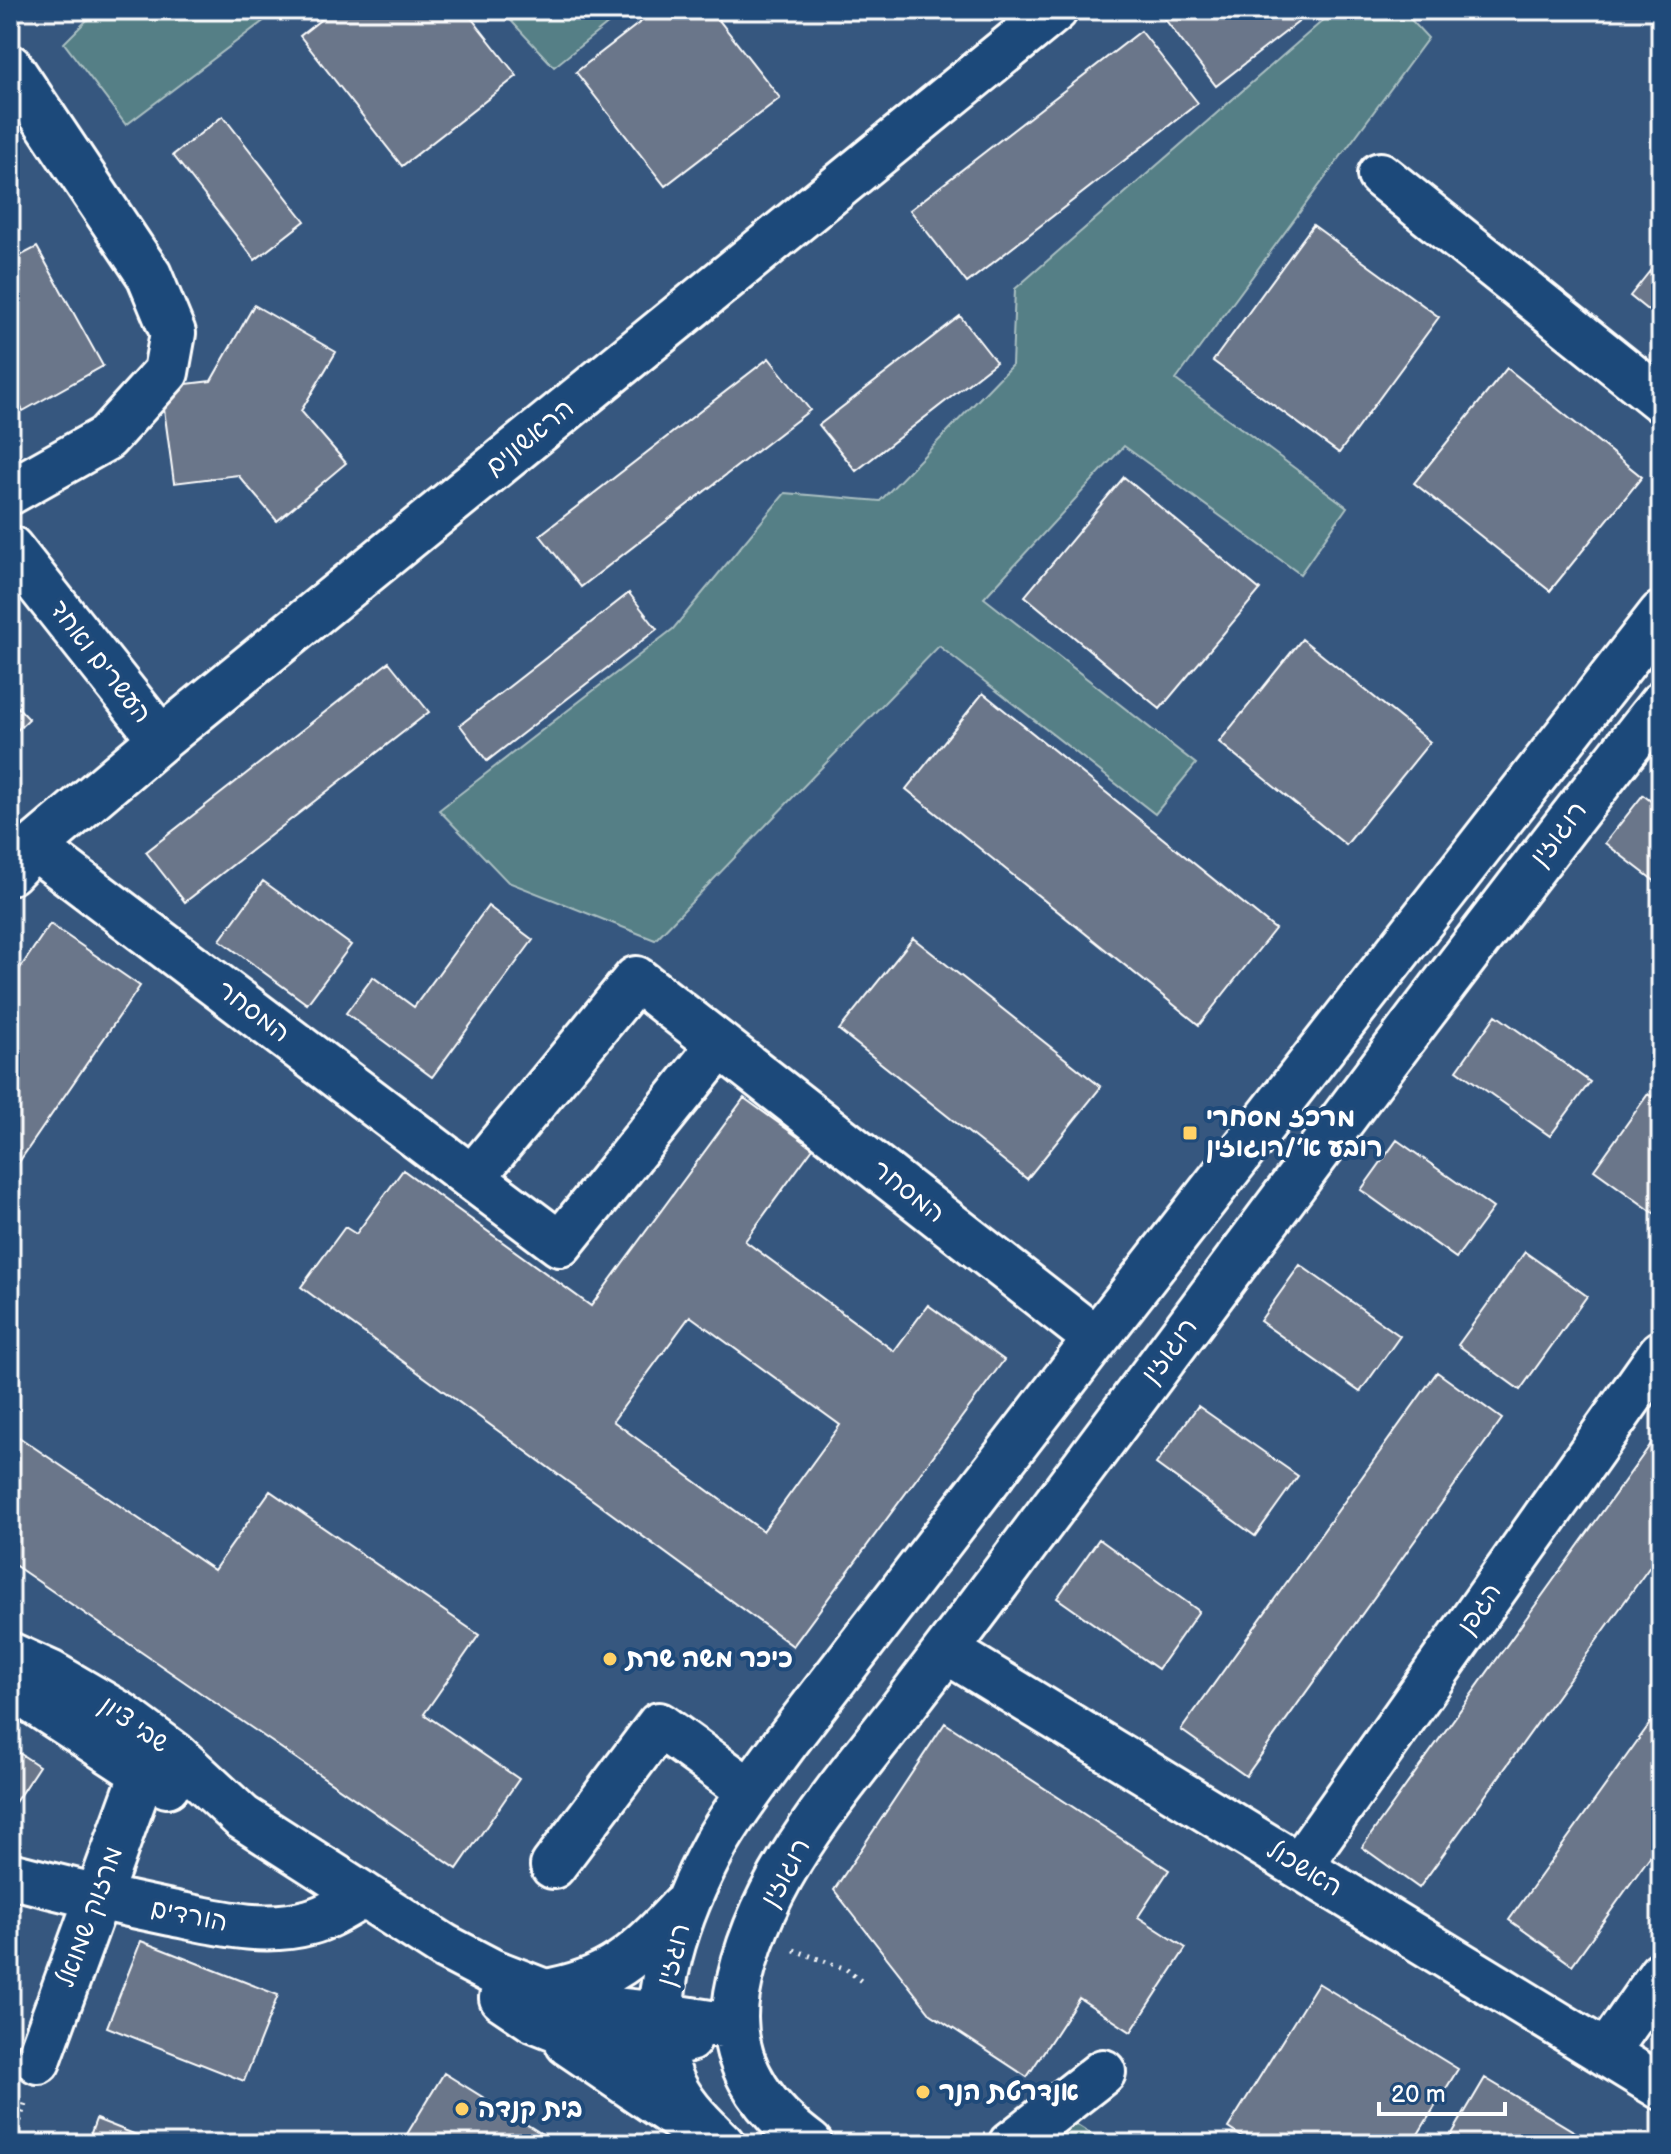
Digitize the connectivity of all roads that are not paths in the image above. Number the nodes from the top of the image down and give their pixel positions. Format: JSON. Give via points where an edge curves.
{"nodes":[{"id":1,"x":1055,"y":10,"type":"edge"},
{"id":2,"x":10,"y":67,"type":"edge"},
{"id":3,"x":1380,"y":175,"type":"dead end"},
{"id":4,"x":1661,"y":400,"type":"edge"},
{"id":5,"x":10,"y":492,"type":"edge"},
{"id":6,"x":10,"y":548,"type":"edge"},
{"id":7,"x":1661,"y":614,"type":"edge"},
{"id":8,"x":1661,"y":704,"type":"edge"},
{"id":9,"x":161,"y":739,"type":"junction"},
{"id":10,"x":22,"y":859,"type":"edge"},
{"id":11,"x":720,"y":1045,"type":"junction"},
{"id":12,"x":472,"y":1178,"type":"junction"},
{"id":13,"x":1096,"y":1339,"type":"junction"},
{"id":14,"x":1661,"y":1353,"type":"edge"},
{"id":15,"x":947,"y":1651,"type":"junction"},
{"id":16,"x":10,"y":1655,"type":"edge"},
{"id":17,"x":10,"y":1686,"type":"edge"},
{"id":18,"x":143,"y":1773,"type":"junction"},
{"id":19,"x":750,"y":1791,"type":"junction"},
{"id":20,"x":242,"y":1817,"type":"junction"},
{"id":21,"x":553,"y":1866,"type":"dead end"},
{"id":22,"x":1299,"y":1866,"type":"junction"},
{"id":23,"x":10,"y":1875,"type":"edge"},
{"id":24,"x":364,"y":1895,"type":"junction"},
{"id":25,"x":690,"y":1897,"type":"junction"},
{"id":26,"x":97,"y":1898,"type":"junction"},
{"id":27,"x":1661,"y":1974,"type":"edge"},
{"id":28,"x":539,"y":2005,"type":"junction"},
{"id":29,"x":735,"y":2027,"type":"junction"},
{"id":30,"x":660,"y":2030,"type":"junction"},
{"id":31,"x":1606,"y":2053,"type":"junction"},
{"id":32,"x":38,"y":2061,"type":"dead end"},
{"id":33,"x":1103,"y":2072,"type":"dead end"},
{"id":34,"x":1661,"y":2087,"type":"edge"},
{"id":35,"x":716,"y":2144,"type":"edge"},
{"id":36,"x":722,"y":2144,"type":"edge"},
{"id":37,"x":810,"y":2144,"type":"edge"},
{"id":38,"x":1011,"y":2144,"type":"edge"}],
"edges":[{"from":1,"to":9,"type":"street","name":"הראשונים"},
{"from":2,"to":5,"type":"street","via":[[149,275],[173,333],[166,372],[106,438]]},
{"from":3,"to":4,"type":"street"},
{"from":6,"to":9,"type":"street","name":"העשרים ואחד"},
{"from":7,"to":13,"type":"street"},
{"from":8,"to":15,"type":"street","name":"רוגוזין","via":[[1488,925]]},
{"from":9,"to":10,"type":"street","name":"הראשונים"},
{"from":10,"to":12,"type":"street","name":"המסחר"},
{"from":11,"to":12,"type":"street","name":"המסחר","via":[[636,979]]},
{"from":11,"to":12,"type":"street","name":"המסחר","via":[[560,1244]]},
{"from":11,"to":13,"type":"street","name":"המסחר"},
{"from":13,"to":19,"type":"street"},
{"from":14,"to":22,"type":"street","name":"הגפן"},
{"from":15,"to":22,"type":"street","name":"האשכול"},
{"from":15,"to":29,"type":"street","name":"רוגוזין","via":[[826,1806],[787,1866],[755,1933],[737,1995]]},
{"from":16,"to":20,"type":"street","name":"שבי ציון","via":[[129,1720]]},
{"from":17,"to":18,"type":"street","name":"שבי ציון"},
{"from":18,"to":20,"type":"street","name":"שבי ציון"},
{"from":18,"to":26,"type":"street","name":"מרזוק שמואל"},
{"from":19,"to":21,"type":"street","via":[[659,1725]]},
{"from":19,"to":25,"type":"street"},
{"from":20,"to":24,"type":"street","name":"שבי ציון"},
{"from":22,"to":31,"type":"street","name":"האשכול"},
{"from":23,"to":26,"type":"street","name":"הורדים"},
{"from":24,"to":26,"type":"street","name":"הורדים","via":[[308,1923],[257,1928]]},
{"from":24,"to":28,"type":"street","name":"שבי ציון"},
{"from":25,"to":28,"type":"street","via":[[641,1950]]},
{"from":25,"to":30,"type":"street","name":"רוגזין","via":[[666,1976]]},
{"from":26,"to":32,"type":"street","name":"מרזוק שמואל"},
{"from":27,"to":31,"type":"street"},
{"from":28,"to":30,"type":"street","name":"שבי ציון","via":[[613,2010]]},
{"from":28,"to":35,"type":"street"},
{"from":29,"to":30,"type":"street","name":"שבי ציון"},
{"from":29,"to":37,"type":"street","via":[[756,2091]]},
{"from":30,"to":36,"type":"street","via":[[670,2078],[698,2121]]},
{"from":31,"to":34,"type":"street","name":"האשכול"},
{"from":33,"to":38,"type":"street"}]}
